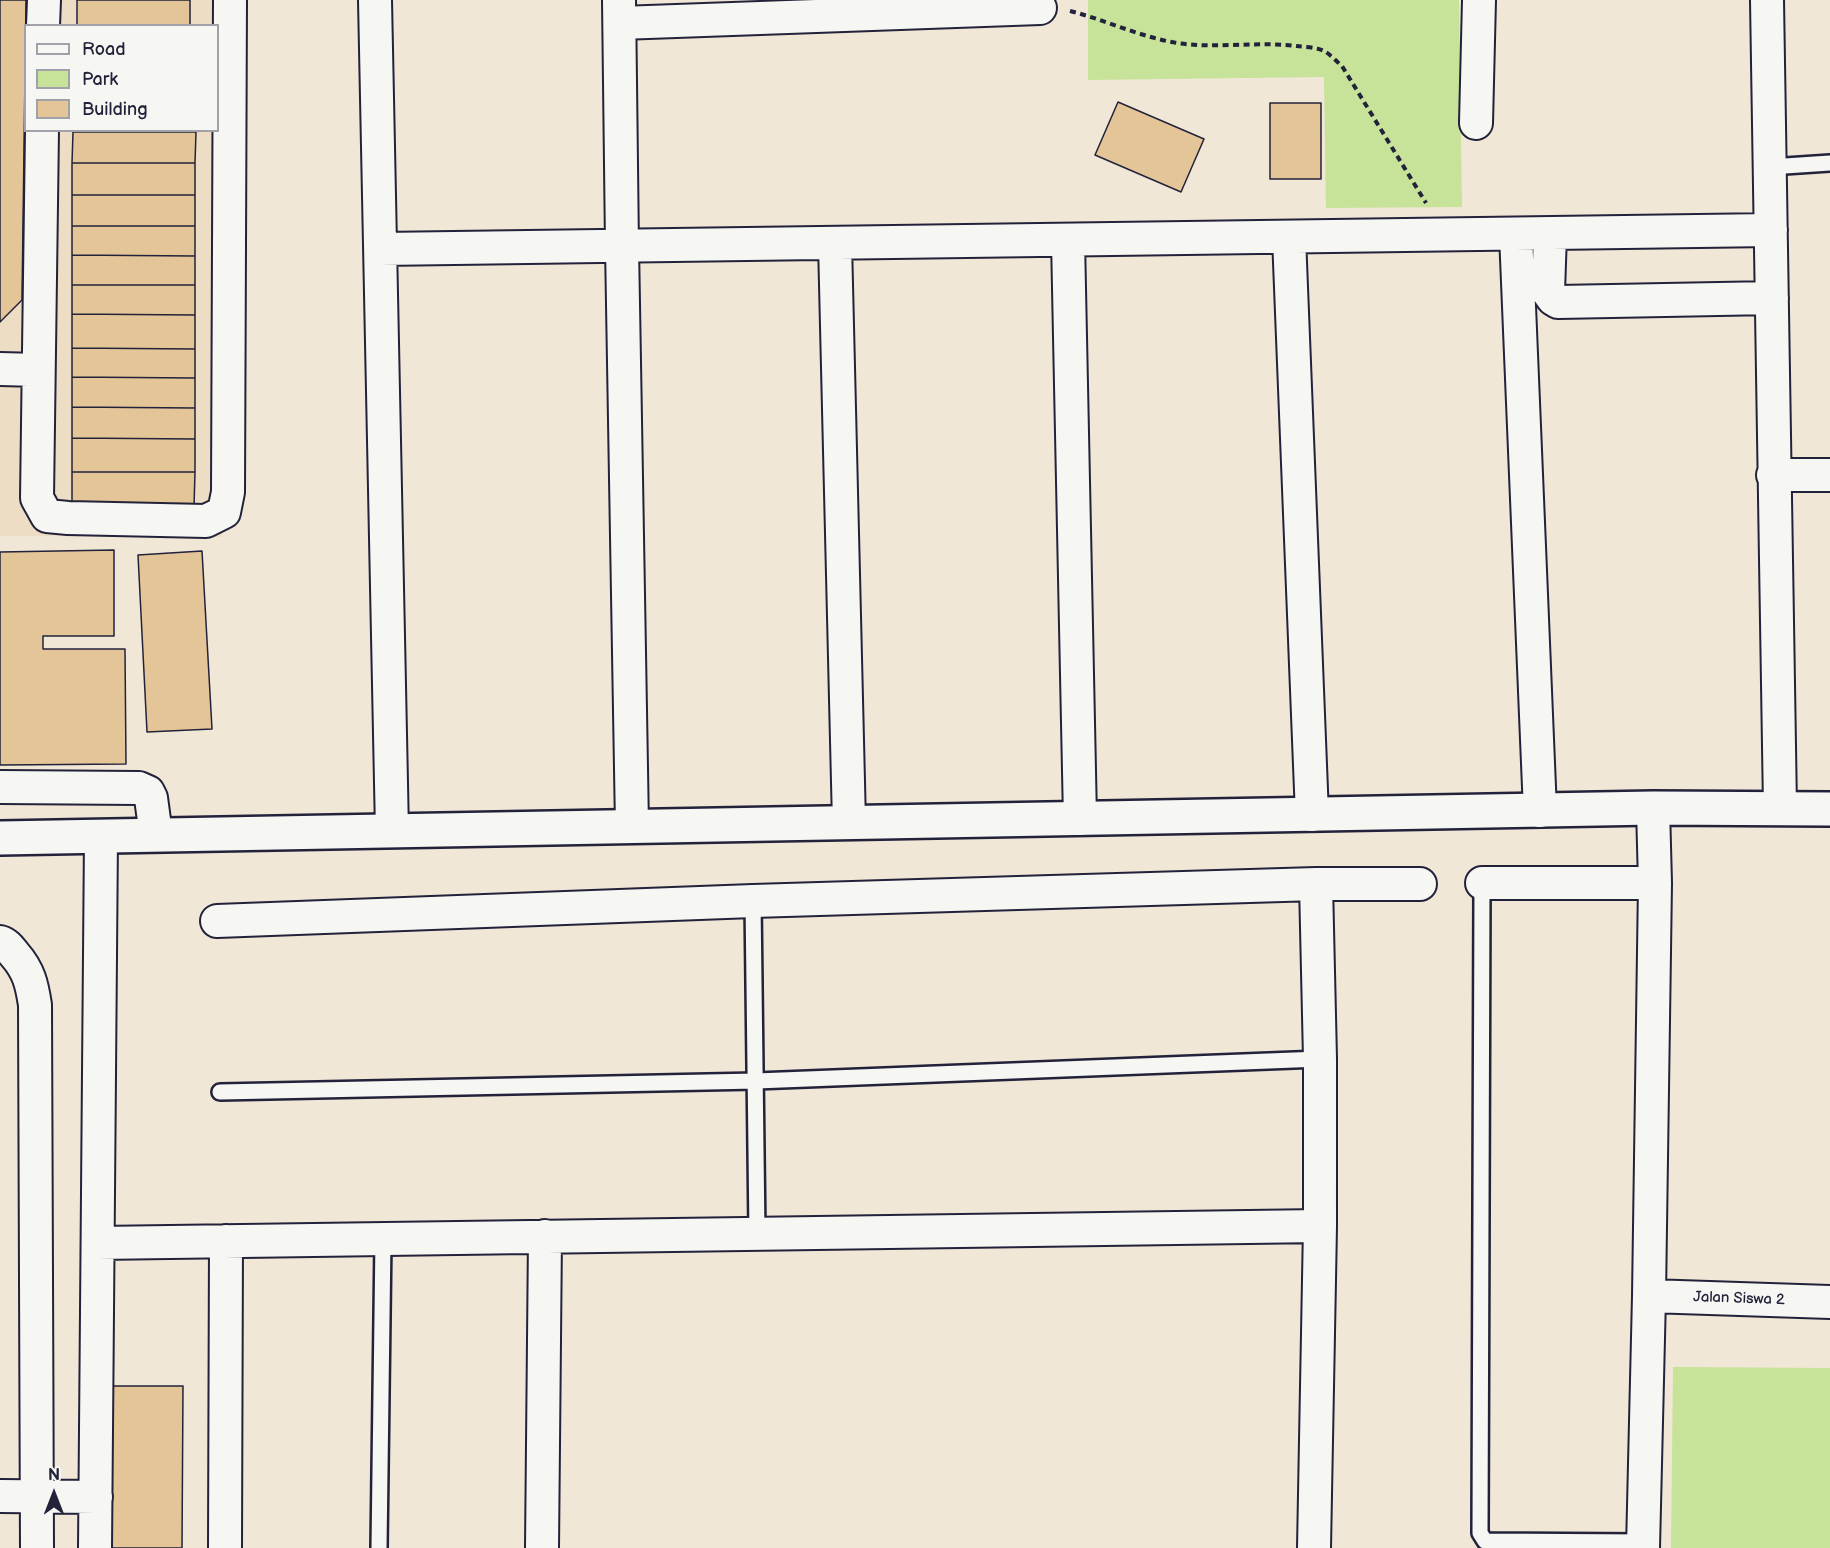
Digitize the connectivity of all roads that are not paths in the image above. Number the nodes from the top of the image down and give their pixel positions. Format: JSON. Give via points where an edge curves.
{"nodes":[{"id":1,"x":44,"y":0,"type":"edge"},
{"id":2,"x":230,"y":0,"type":"edge"},
{"id":3,"x":375,"y":0,"type":"edge"},
{"id":4,"x":1479,"y":0,"type":"edge"},
{"id":5,"x":1767,"y":0,"type":"edge"},
{"id":6,"x":1040,"y":8,"type":"road end"},
{"id":7,"x":619,"y":12,"type":"edge"},
{"id":8,"x":44,"y":24,"type":"edge"},
{"id":9,"x":1476,"y":123,"type":"dead end"},
{"id":10,"x":42,"y":132,"type":"edge"},
{"id":11,"x":1830,"y":163,"type":"edge"},
{"id":12,"x":1770,"y":167,"type":"junction"},
{"id":13,"x":1771,"y":230,"type":"junction"},
{"id":14,"x":1516,"y":234,"type":"junction"},
{"id":15,"x":1550,"y":234,"type":"junction"},
{"id":16,"x":1289,"y":237,"type":"junction"},
{"id":17,"x":1068,"y":240,"type":"junction"},
{"id":18,"x":834,"y":243,"type":"junction"},
{"id":19,"x":622,"y":246,"type":"junction"},
{"id":20,"x":381,"y":249,"type":"junction"},
{"id":21,"x":1772,"y":298,"type":"junction"},
{"id":22,"x":0,"y":369,"type":"edge"},
{"id":23,"x":38,"y":370,"type":"junction"},
{"id":24,"x":1830,"y":475,"type":"edge"},
{"id":25,"x":1773,"y":476,"type":"junction"},
{"id":26,"x":0,"y":787,"type":"edge"},
{"id":27,"x":1779,"y":807,"type":"junction"},
{"id":28,"x":1653,"y":808,"type":"junction"},
{"id":29,"x":1830,"y":808,"type":"edge"},
{"id":30,"x":1540,"y":811,"type":"junction"},
{"id":31,"x":1312,"y":815,"type":"junction"},
{"id":32,"x":1080,"y":819,"type":"junction"},
{"id":33,"x":849,"y":823,"type":"junction"},
{"id":34,"x":632,"y":826,"type":"junction"},
{"id":35,"x":392,"y":831,"type":"junction"},
{"id":36,"x":101,"y":836,"type":"junction"},
{"id":37,"x":156,"y":836,"type":"junction"},
{"id":38,"x":0,"y":838,"type":"edge"},
{"id":39,"x":1482,"y":883,"type":"joint"},
{"id":40,"x":1655,"y":883,"type":"junction"},
{"id":41,"x":1316,"y":884,"type":"junction"},
{"id":42,"x":1420,"y":884,"type":"dead end"},
{"id":43,"x":753,"y":901,"type":"junction"},
{"id":44,"x":217,"y":921,"type":"dead end"},
{"id":45,"x":0,"y":942,"type":"edge"},
{"id":46,"x":1320,"y":1059,"type":"junction"},
{"id":47,"x":756,"y":1081,"type":"junction"},
{"id":48,"x":220,"y":1092,"type":"dead end"},
{"id":49,"x":1320,"y":1226,"type":"junction"},
{"id":50,"x":757,"y":1234,"type":"junction"},
{"id":51,"x":545,"y":1236,"type":"junction"},
{"id":52,"x":383,"y":1239,"type":"junction"},
{"id":53,"x":226,"y":1241,"type":"junction"},
{"id":54,"x":98,"y":1243,"type":"junction"},
{"id":55,"x":1649,"y":1296,"type":"junction"},
{"id":56,"x":1830,"y":1302,"type":"edge"},
{"id":57,"x":0,"y":1496,"type":"edge"},
{"id":58,"x":37,"y":1497,"type":"junction"},
{"id":59,"x":96,"y":1497,"type":"junction"},
{"id":60,"x":1643,"y":1545,"type":"edge"},
{"id":61,"x":37,"y":1548,"type":"edge"},
{"id":62,"x":95,"y":1548,"type":"edge"},
{"id":63,"x":225,"y":1548,"type":"edge"},
{"id":64,"x":379,"y":1548,"type":"edge"},
{"id":65,"x":542,"y":1548,"type":"edge"},
{"id":66,"x":1314,"y":1548,"type":"edge"}],
"edges":[{"from":1,"to":8,"type":"street"},
{"from":2,"to":23,"type":"street","via":[[228,492],[224,512],[206,521],[46,516],[37,498]]},
{"from":3,"to":20,"type":"street"},
{"from":4,"to":9,"type":"street"},
{"from":5,"to":12,"type":"street"},
{"from":6,"to":7,"type":"street"},
{"from":7,"to":19,"type":"street"},
{"from":10,"to":23,"type":"street"},
{"from":11,"to":12,"type":"lane"},
{"from":12,"to":13,"type":"street"},
{"from":13,"to":15,"type":"street"},
{"from":13,"to":21,"type":"street"},
{"from":14,"to":15,"type":"street"},
{"from":14,"to":16,"type":"street"},
{"from":14,"to":30,"type":"street"},
{"from":15,"to":21,"type":"street","via":[[1548,292],[1558,302]]},
{"from":16,"to":17,"type":"street"},
{"from":16,"to":31,"type":"street"},
{"from":17,"to":18,"type":"street"},
{"from":17,"to":32,"type":"street"},
{"from":18,"to":19,"type":"street"},
{"from":18,"to":33,"type":"street"},
{"from":19,"to":20,"type":"street"},
{"from":19,"to":34,"type":"street"},
{"from":20,"to":35,"type":"street"},
{"from":21,"to":25,"type":"street"},
{"from":22,"to":23,"type":"street"},
{"from":24,"to":25,"type":"street"},
{"from":25,"to":27,"type":"street"},
{"from":26,"to":37,"type":"street","via":[[139,788],[151,798]]},
{"from":27,"to":28,"type":"street"},
{"from":27,"to":29,"type":"street"},
{"from":28,"to":30,"type":"street"},
{"from":28,"to":40,"type":"street"},
{"from":30,"to":31,"type":"street"},
{"from":31,"to":32,"type":"street"},
{"from":32,"to":33,"type":"street"},
{"from":33,"to":34,"type":"street"},
{"from":34,"to":35,"type":"street"},
{"from":35,"to":37,"type":"street"},
{"from":36,"to":37,"type":"street"},
{"from":36,"to":38,"type":"street"},
{"from":36,"to":54,"type":"street"},
{"from":39,"to":40,"type":"street"},
{"from":39,"to":60,"type":"lane","via":[[1480,1533],[1485,1541]]},
{"from":40,"to":55,"type":"street"},
{"from":41,"to":42,"type":"street"},
{"from":41,"to":43,"type":"street"},
{"from":41,"to":46,"type":"street"},
{"from":43,"to":44,"type":"street"},
{"from":43,"to":47,"type":"lane"},
{"from":45,"to":58,"type":"street","via":[[25,966],[35,1005]]},
{"from":46,"to":47,"type":"lane"},
{"from":46,"to":49,"type":"street"},
{"from":47,"to":48,"type":"lane"},
{"from":47,"to":50,"type":"lane"},
{"from":49,"to":50,"type":"street"},
{"from":49,"to":66,"type":"street"},
{"from":50,"to":51,"type":"street"},
{"from":51,"to":52,"type":"street"},
{"from":51,"to":65,"type":"street"},
{"from":52,"to":53,"type":"street"},
{"from":52,"to":64,"type":"lane"},
{"from":53,"to":54,"type":"street"},
{"from":53,"to":63,"type":"street"},
{"from":54,"to":59,"type":"street"},
{"from":55,"to":56,"type":"street","name":"Jalan Siswa 2"},
{"from":55,"to":60,"type":"street"},
{"from":57,"to":58,"type":"street"},
{"from":58,"to":59,"type":"street"},
{"from":58,"to":61,"type":"street"},
{"from":59,"to":62,"type":"street"}]}
